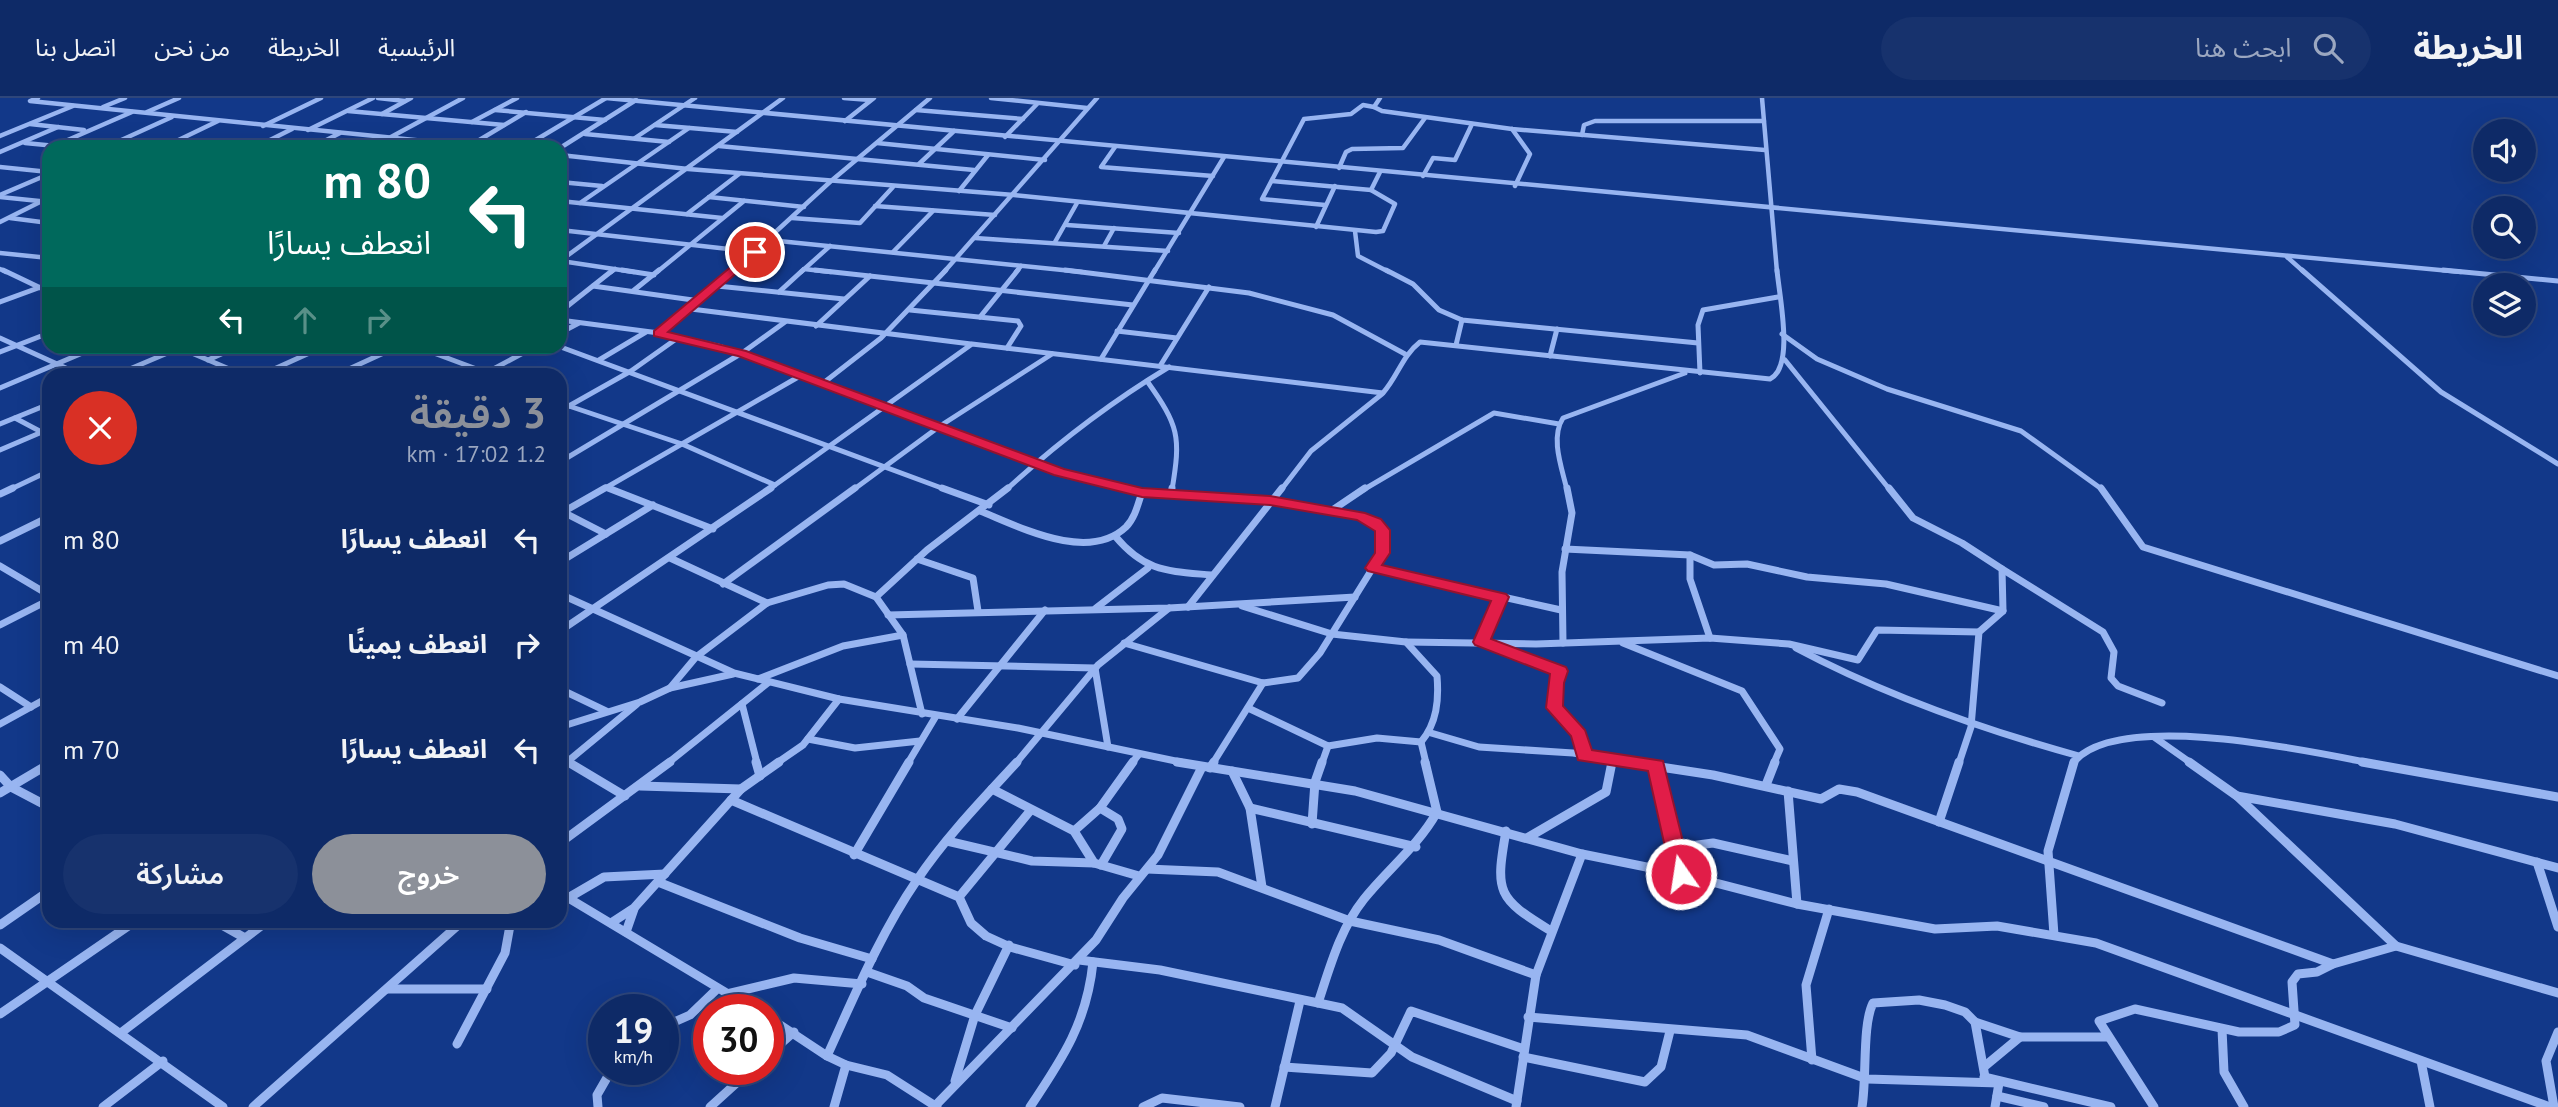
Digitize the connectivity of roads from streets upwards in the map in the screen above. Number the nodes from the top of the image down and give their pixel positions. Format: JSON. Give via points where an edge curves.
{"nodes":[{"id":1,"x":21,"y":98,"type":"edge"},
{"id":2,"x":38,"y":98,"type":"edge"},
{"id":3,"x":125,"y":98,"type":"edge"},
{"id":4,"x":179,"y":98,"type":"edge"},
{"id":5,"x":321,"y":98,"type":"edge"},
{"id":6,"x":375,"y":98,"type":"edge"},
{"id":7,"x":463,"y":98,"type":"edge"},
{"id":8,"x":517,"y":98,"type":"edge"},
{"id":9,"x":606,"y":98,"type":"edge"},
{"id":10,"x":695,"y":98,"type":"edge"},
{"id":11,"x":783,"y":98,"type":"edge"},
{"id":12,"x":844,"y":98,"type":"edge"},
{"id":13,"x":930,"y":98,"type":"edge"},
{"id":14,"x":990,"y":98,"type":"edge"},
{"id":15,"x":1097,"y":98,"type":"edge"},
{"id":16,"x":1380,"y":98,"type":"edge"},
{"id":17,"x":1762,"y":98,"type":"edge"},
{"id":18,"x":408,"y":99,"type":"edge"},
{"id":19,"x":638,"y":99,"type":"edge"},
{"id":20,"x":872,"y":99,"type":"edge"},
{"id":21,"x":30,"y":101,"type":"junction"},
{"id":22,"x":1037,"y":104,"type":"junction"},
{"id":23,"x":684,"y":105,"type":"junction"},
{"id":24,"x":74,"y":106,"type":"junction"},
{"id":25,"x":1374,"y":107,"type":"junction"},
{"id":26,"x":100,"y":108,"type":"junction"},
{"id":27,"x":1087,"y":108,"type":"junction"},
{"id":28,"x":495,"y":110,"type":"junction"},
{"id":29,"x":916,"y":110,"type":"junction"},
{"id":30,"x":133,"y":111,"type":"junction"},
{"id":31,"x":348,"y":111,"type":"junction"},
{"id":32,"x":146,"y":112,"type":"junction"},
{"id":33,"x":526,"y":112,"type":"junction"},
{"id":34,"x":764,"y":112,"type":"junction"},
{"id":35,"x":382,"y":114,"type":"junction"},
{"id":36,"x":174,"y":116,"type":"junction"},
{"id":37,"x":575,"y":117,"type":"junction"},
{"id":38,"x":426,"y":118,"type":"junction"},
{"id":39,"x":1425,"y":118,"type":"junction"},
{"id":40,"x":1023,"y":119,"type":"junction"},
{"id":41,"x":605,"y":120,"type":"junction"},
{"id":42,"x":218,"y":121,"type":"junction"},
{"id":43,"x":845,"y":121,"type":"junction"},
{"id":44,"x":1764,"y":121,"type":"junction"},
{"id":45,"x":472,"y":122,"type":"junction"},
{"id":46,"x":29,"y":124,"type":"junction"},
{"id":47,"x":1472,"y":124,"type":"junction"},
{"id":48,"x":505,"y":125,"type":"junction"},
{"id":49,"x":655,"y":125,"type":"junction"},
{"id":50,"x":262,"y":126,"type":"junction"},
{"id":51,"x":897,"y":126,"type":"junction"},
{"id":52,"x":58,"y":127,"type":"junction"},
{"id":53,"x":689,"y":128,"type":"junction"},
{"id":54,"x":293,"y":129,"type":"junction"},
{"id":55,"x":1512,"y":129,"type":"junction"},
{"id":56,"x":307,"y":130,"type":"junction"},
{"id":57,"x":88,"y":131,"type":"junction"},
{"id":58,"x":954,"y":131,"type":"junction"},
{"id":59,"x":737,"y":132,"type":"junction"},
{"id":60,"x":340,"y":133,"type":"junction"},
{"id":61,"x":584,"y":134,"type":"junction"},
{"id":62,"x":1582,"y":135,"type":"junction"},
{"id":63,"x":0,"y":136,"type":"edge"},
{"id":64,"x":390,"y":137,"type":"junction"},
{"id":65,"x":1005,"y":137,"type":"junction"},
{"id":66,"x":634,"y":138,"type":"junction"},
{"id":67,"x":68,"y":140,"type":"edge"},
{"id":68,"x":121,"y":140,"type":"edge"},
{"id":69,"x":178,"y":140,"type":"edge"},
{"id":70,"x":270,"y":140,"type":"edge"},
{"id":71,"x":326,"y":140,"type":"edge"},
{"id":72,"x":414,"y":140,"type":"edge"},
{"id":73,"x":481,"y":140,"type":"edge"},
{"id":74,"x":536,"y":140,"type":"edge"},
{"id":75,"x":668,"y":142,"type":"junction"},
{"id":76,"x":21,"y":143,"type":"junction"},
{"id":77,"x":877,"y":143,"type":"junction"},
{"id":78,"x":1060,"y":143,"type":"junction"},
{"id":79,"x":567,"y":144,"type":"edge"},
{"id":80,"x":42,"y":145,"type":"edge"},
{"id":81,"x":718,"y":146,"type":"junction"},
{"id":82,"x":1115,"y":147,"type":"junction"},
{"id":83,"x":935,"y":149,"type":"junction"},
{"id":84,"x":1765,"y":150,"type":"junction"},
{"id":85,"x":0,"y":152,"type":"edge"},
{"id":86,"x":988,"y":155,"type":"junction"},
{"id":87,"x":567,"y":156,"type":"edge"},
{"id":88,"x":1224,"y":157,"type":"junction"},
{"id":89,"x":857,"y":159,"type":"junction"},
{"id":90,"x":1045,"y":160,"type":"junction"},
{"id":91,"x":1280,"y":163,"type":"junction"},
{"id":92,"x":637,"y":164,"type":"junction"},
{"id":93,"x":919,"y":164,"type":"junction"},
{"id":94,"x":0,"y":167,"type":"edge"},
{"id":95,"x":1339,"y":168,"type":"junction"},
{"id":96,"x":688,"y":169,"type":"junction"},
{"id":97,"x":974,"y":170,"type":"junction"},
{"id":98,"x":42,"y":172,"type":"edge"},
{"id":99,"x":1380,"y":172,"type":"junction"},
{"id":100,"x":740,"y":173,"type":"junction"},
{"id":101,"x":42,"y":176,"type":"edge"},
{"id":102,"x":1213,"y":176,"type":"junction"},
{"id":103,"x":1423,"y":176,"type":"junction"},
{"id":104,"x":831,"y":181,"type":"junction"},
{"id":105,"x":1272,"y":181,"type":"junction"},
{"id":106,"x":567,"y":183,"type":"edge"},
{"id":107,"x":603,"y":186,"type":"junction"},
{"id":108,"x":1335,"y":186,"type":"junction"},
{"id":109,"x":1515,"y":186,"type":"junction"},
{"id":110,"x":893,"y":187,"type":"junction"},
{"id":111,"x":1371,"y":190,"type":"junction"},
{"id":112,"x":959,"y":191,"type":"junction"},
{"id":113,"x":1014,"y":195,"type":"junction"},
{"id":114,"x":0,"y":196,"type":"edge"},
{"id":115,"x":709,"y":197,"type":"junction"},
{"id":116,"x":744,"y":201,"type":"junction"},
{"id":117,"x":42,"y":202,"type":"joint"},
{"id":118,"x":567,"y":202,"type":"edge"},
{"id":119,"x":580,"y":203,"type":"junction"},
{"id":120,"x":1077,"y":203,"type":"junction"},
{"id":121,"x":1325,"y":205,"type":"junction"},
{"id":122,"x":876,"y":206,"type":"junction"},
{"id":123,"x":804,"y":207,"type":"junction"},
{"id":124,"x":634,"y":208,"type":"junction"},
{"id":125,"x":1770,"y":209,"type":"junction"},
{"id":126,"x":933,"y":211,"type":"junction"},
{"id":127,"x":687,"y":214,"type":"junction"},
{"id":128,"x":995,"y":215,"type":"junction"},
{"id":129,"x":1189,"y":215,"type":"junction"},
{"id":130,"x":9,"y":218,"type":"junction"},
{"id":131,"x":722,"y":218,"type":"junction"},
{"id":132,"x":792,"y":218,"type":"junction"},
{"id":133,"x":42,"y":221,"type":"edge"},
{"id":134,"x":0,"y":222,"type":"edge"},
{"id":135,"x":1067,"y":225,"type":"junction"},
{"id":136,"x":1317,"y":227,"type":"junction"},
{"id":137,"x":1114,"y":229,"type":"junction"},
{"id":138,"x":1355,"y":230,"type":"junction"},
{"id":139,"x":567,"y":231,"type":"edge"},
{"id":140,"x":1178,"y":233,"type":"junction"},
{"id":141,"x":598,"y":234,"type":"junction"},
{"id":142,"x":975,"y":238,"type":"junction"},
{"id":143,"x":769,"y":240,"type":"junction"},
{"id":144,"x":1055,"y":242,"type":"junction"},
{"id":145,"x":691,"y":244,"type":"junction"},
{"id":146,"x":830,"y":246,"type":"junction"},
{"id":147,"x":1104,"y":246,"type":"junction"},
{"id":148,"x":1168,"y":251,"type":"junction"},
{"id":149,"x":755,"y":252,"type":"junction"},
{"id":150,"x":893,"y":252,"type":"junction"},
{"id":151,"x":1,"y":253,"type":"edge"},
{"id":152,"x":42,"y":254,"type":"edge"},
{"id":153,"x":37,"y":256,"type":"junction"},
{"id":154,"x":567,"y":256,"type":"edge"},
{"id":155,"x":2286,"y":256,"type":"junction"},
{"id":156,"x":42,"y":257,"type":"edge"},
{"id":157,"x":957,"y":259,"type":"junction"},
{"id":158,"x":567,"y":262,"type":"edge"},
{"id":159,"x":1021,"y":266,"type":"junction"},
{"id":160,"x":615,"y":269,"type":"junction"},
{"id":161,"x":804,"y":269,"type":"junction"},
{"id":162,"x":0,"y":270,"type":"edge"},
{"id":163,"x":654,"y":275,"type":"junction"},
{"id":164,"x":870,"y":276,"type":"junction"},
{"id":165,"x":1151,"y":279,"type":"junction"},
{"id":166,"x":2558,"y":281,"type":"edge"},
{"id":167,"x":933,"y":284,"type":"junction"},
{"id":168,"x":593,"y":286,"type":"junction"},
{"id":169,"x":717,"y":286,"type":"junction"},
{"id":170,"x":40,"y":288,"type":"joint"},
{"id":171,"x":1209,"y":288,"type":"junction"},
{"id":172,"x":633,"y":291,"type":"junction"},
{"id":173,"x":779,"y":292,"type":"junction"},
{"id":174,"x":1000,"y":292,"type":"junction"},
{"id":175,"x":1778,"y":297,"type":"junction"},
{"id":176,"x":844,"y":299,"type":"junction"},
{"id":177,"x":700,"y":301,"type":"junction"},
{"id":178,"x":0,"y":302,"type":"edge"},
{"id":179,"x":1133,"y":305,"type":"junction"},
{"id":180,"x":567,"y":306,"type":"edge"},
{"id":181,"x":691,"y":309,"type":"junction"},
{"id":182,"x":910,"y":310,"type":"junction"},
{"id":183,"x":980,"y":317,"type":"junction"},
{"id":184,"x":1462,"y":320,"type":"junction"},
{"id":185,"x":567,"y":321,"type":"edge"},
{"id":186,"x":785,"y":322,"type":"junction"},
{"id":187,"x":579,"y":323,"type":"junction"},
{"id":188,"x":816,"y":326,"type":"junction"},
{"id":189,"x":1557,"y":328,"type":"junction"},
{"id":190,"x":567,"y":329,"type":"edge"},
{"id":191,"x":1117,"y":331,"type":"junction"},
{"id":192,"x":647,"y":332,"type":"junction"},
{"id":193,"x":659,"y":333,"type":"junction"},
{"id":194,"x":1781,"y":333,"type":"junction"},
{"id":195,"x":888,"y":334,"type":"junction"},
{"id":196,"x":42,"y":336,"type":"edge"},
{"id":197,"x":679,"y":337,"type":"junction"},
{"id":198,"x":0,"y":338,"type":"edge"},
{"id":199,"x":1177,"y":338,"type":"junction"},
{"id":200,"x":1698,"y":343,"type":"junction"},
{"id":201,"x":972,"y":345,"type":"junction"},
{"id":202,"x":1456,"y":345,"type":"junction"},
{"id":203,"x":17,"y":346,"type":"junction"},
{"id":204,"x":1007,"y":348,"type":"junction"},
{"id":205,"x":567,"y":349,"type":"edge"},
{"id":206,"x":0,"y":352,"type":"edge"},
{"id":207,"x":81,"y":354,"type":"edge"},
{"id":208,"x":165,"y":354,"type":"edge"},
{"id":209,"x":196,"y":354,"type":"edge"},
{"id":210,"x":221,"y":354,"type":"edge"},
{"id":211,"x":307,"y":354,"type":"edge"},
{"id":212,"x":382,"y":354,"type":"edge"},
{"id":213,"x":435,"y":354,"type":"edge"},
{"id":214,"x":522,"y":354,"type":"edge"},
{"id":215,"x":742,"y":354,"type":"junction"},
{"id":216,"x":1054,"y":354,"type":"junction"},
{"id":217,"x":1405,"y":354,"type":"junction"},
{"id":218,"x":1550,"y":356,"type":"junction"},
{"id":219,"x":1101,"y":359,"type":"junction"},
{"id":220,"x":208,"y":360,"type":"junction"},
{"id":221,"x":599,"y":360,"type":"junction"},
{"id":222,"x":1784,"y":360,"type":"junction"},
{"id":223,"x":57,"y":365,"type":"junction"},
{"id":224,"x":1160,"y":366,"type":"junction"},
{"id":225,"x":1169,"y":367,"type":"junction"},
{"id":226,"x":50,"y":368,"type":"edge"},
{"id":227,"x":64,"y":368,"type":"edge"},
{"id":228,"x":132,"y":368,"type":"edge"},
{"id":229,"x":227,"y":368,"type":"edge"},
{"id":230,"x":276,"y":368,"type":"edge"},
{"id":231,"x":351,"y":368,"type":"edge"},
{"id":232,"x":471,"y":368,"type":"edge"},
{"id":233,"x":497,"y":368,"type":"edge"},
{"id":234,"x":42,"y":371,"type":"edge"},
{"id":235,"x":631,"y":371,"type":"junction"},
{"id":236,"x":1689,"y":372,"type":"junction"},
{"id":237,"x":1700,"y":373,"type":"junction"},
{"id":238,"x":800,"y":376,"type":"junction"},
{"id":239,"x":1147,"y":381,"type":"junction"},
{"id":240,"x":822,"y":384,"type":"junction"},
{"id":241,"x":0,"y":388,"type":"edge"},
{"id":242,"x":679,"y":392,"type":"junction"},
{"id":243,"x":1383,"y":393,"type":"junction"},
{"id":244,"x":884,"y":406,"type":"junction"},
{"id":245,"x":42,"y":407,"type":"edge"},
{"id":246,"x":568,"y":407,"type":"joint"},
{"id":247,"x":735,"y":412,"type":"junction"},
{"id":248,"x":15,"y":418,"type":"junction"},
{"id":249,"x":0,"y":424,"type":"edge"},
{"id":250,"x":1559,"y":424,"type":"junction"},
{"id":251,"x":622,"y":425,"type":"junction"},
{"id":252,"x":940,"y":426,"type":"junction"},
{"id":253,"x":42,"y":432,"type":"joint"},
{"id":254,"x":682,"y":444,"type":"junction"},
{"id":255,"x":831,"y":445,"type":"junction"},
{"id":256,"x":0,"y":450,"type":"edge"},
{"id":257,"x":567,"y":458,"type":"edge"},
{"id":258,"x":1034,"y":463,"type":"junction"},
{"id":259,"x":2558,"y":464,"type":"edge"},
{"id":260,"x":885,"y":468,"type":"junction"},
{"id":261,"x":42,"y":474,"type":"edge"},
{"id":262,"x":775,"y":485,"type":"junction"},
{"id":263,"x":607,"y":487,"type":"junction"},
{"id":264,"x":1142,"y":492,"type":"junction"},
{"id":265,"x":0,"y":494,"type":"edge"},
{"id":266,"x":1171,"y":495,"type":"junction"},
{"id":267,"x":1270,"y":500,"type":"junction"},
{"id":268,"x":653,"y":505,"type":"junction"},
{"id":269,"x":989,"y":505,"type":"junction"},
{"id":270,"x":567,"y":508,"type":"edge"},
{"id":271,"x":980,"y":511,"type":"junction"},
{"id":272,"x":1331,"y":511,"type":"junction"},
{"id":273,"x":567,"y":514,"type":"edge"},
{"id":274,"x":42,"y":520,"type":"edge"},
{"id":275,"x":713,"y":529,"type":"junction"},
{"id":276,"x":606,"y":534,"type":"junction"},
{"id":277,"x":1115,"y":536,"type":"junction"},
{"id":278,"x":0,"y":541,"type":"edge"},
{"id":279,"x":1565,"y":549,"type":"junction"},
{"id":280,"x":1690,"y":555,"type":"junction"},
{"id":281,"x":567,"y":558,"type":"edge"},
{"id":282,"x":670,"y":558,"type":"junction"},
{"id":283,"x":917,"y":559,"type":"junction"},
{"id":284,"x":1147,"y":568,"type":"junction"},
{"id":285,"x":1373,"y":568,"type":"junction"},
{"id":286,"x":2002,"y":569,"type":"junction"},
{"id":287,"x":2,"y":570,"type":"edge"},
{"id":288,"x":1211,"y":575,"type":"junction"},
{"id":289,"x":723,"y":584,"type":"junction"},
{"id":290,"x":42,"y":594,"type":"edge"},
{"id":291,"x":567,"y":597,"type":"edge"},
{"id":292,"x":876,"y":597,"type":"junction"},
{"id":293,"x":1355,"y":597,"type":"junction"},
{"id":294,"x":1501,"y":597,"type":"junction"},
{"id":295,"x":42,"y":602,"type":"edge"},
{"id":296,"x":768,"y":603,"type":"junction"},
{"id":297,"x":1238,"y":605,"type":"junction"},
{"id":298,"x":1188,"y":607,"type":"junction"},
{"id":299,"x":1169,"y":608,"type":"junction"},
{"id":300,"x":1094,"y":609,"type":"junction"},
{"id":301,"x":593,"y":610,"type":"junction"},
{"id":302,"x":1045,"y":610,"type":"junction"},
{"id":303,"x":1561,"y":610,"type":"junction"},
{"id":304,"x":978,"y":611,"type":"junction"},
{"id":305,"x":2003,"y":611,"type":"junction"},
{"id":306,"x":888,"y":615,"type":"junction"},
{"id":307,"x":0,"y":625,"type":"edge"},
{"id":308,"x":567,"y":627,"type":"edge"},
{"id":309,"x":1979,"y":632,"type":"junction"},
{"id":310,"x":1332,"y":634,"type":"junction"},
{"id":311,"x":903,"y":635,"type":"junction"},
{"id":312,"x":1710,"y":638,"type":"junction"},
{"id":313,"x":1406,"y":642,"type":"junction"},
{"id":314,"x":1481,"y":642,"type":"junction"},
{"id":315,"x":1619,"y":642,"type":"junction"},
{"id":316,"x":1124,"y":643,"type":"junction"},
{"id":317,"x":1563,"y":643,"type":"junction"},
{"id":318,"x":1789,"y":644,"type":"junction"},
{"id":319,"x":696,"y":657,"type":"junction"},
{"id":320,"x":910,"y":664,"type":"junction"},
{"id":321,"x":999,"y":667,"type":"junction"},
{"id":322,"x":1095,"y":668,"type":"junction"},
{"id":323,"x":734,"y":673,"type":"junction"},
{"id":324,"x":2558,"y":676,"type":"edge"},
{"id":325,"x":758,"y":679,"type":"junction"},
{"id":326,"x":769,"y":682,"type":"junction"},
{"id":327,"x":1264,"y":683,"type":"junction"},
{"id":328,"x":0,"y":687,"type":"edge"},
{"id":329,"x":670,"y":688,"type":"junction"},
{"id":330,"x":567,"y":692,"type":"edge"},
{"id":331,"x":839,"y":699,"type":"junction"},
{"id":332,"x":42,"y":700,"type":"edge"},
{"id":333,"x":640,"y":702,"type":"junction"},
{"id":334,"x":2162,"y":703,"type":"dead end"},
{"id":335,"x":742,"y":704,"type":"junction"},
{"id":336,"x":31,"y":706,"type":"junction"},
{"id":337,"x":1248,"y":708,"type":"junction"},
{"id":338,"x":606,"y":711,"type":"junction"},
{"id":339,"x":922,"y":714,"type":"junction"},
{"id":340,"x":936,"y":716,"type":"junction"},
{"id":341,"x":957,"y":719,"type":"junction"},
{"id":342,"x":0,"y":724,"type":"edge"},
{"id":343,"x":567,"y":725,"type":"edge"},
{"id":344,"x":1971,"y":727,"type":"junction"},
{"id":345,"x":1044,"y":733,"type":"junction"},
{"id":346,"x":1431,"y":733,"type":"junction"},
{"id":347,"x":2154,"y":737,"type":"junction"},
{"id":348,"x":808,"y":739,"type":"junction"},
{"id":349,"x":920,"y":741,"type":"junction"},
{"id":350,"x":1421,"y":742,"type":"junction"},
{"id":351,"x":1328,"y":746,"type":"junction"},
{"id":352,"x":1108,"y":747,"type":"junction"},
{"id":353,"x":1139,"y":754,"type":"junction"},
{"id":354,"x":1584,"y":755,"type":"junction"},
{"id":355,"x":2079,"y":756,"type":"junction"},
{"id":356,"x":567,"y":758,"type":"edge"},
{"id":357,"x":1612,"y":759,"type":"junction"},
{"id":358,"x":567,"y":762,"type":"edge"},
{"id":359,"x":1656,"y":766,"type":"junction"},
{"id":360,"x":42,"y":768,"type":"edge"},
{"id":361,"x":1206,"y":768,"type":"junction"},
{"id":362,"x":1232,"y":771,"type":"junction"},
{"id":363,"x":0,"y":775,"type":"edge"},
{"id":364,"x":760,"y":776,"type":"junction"},
{"id":365,"x":1315,"y":782,"type":"junction"},
{"id":366,"x":1766,"y":785,"type":"junction"},
{"id":367,"x":640,"y":786,"type":"junction"},
{"id":368,"x":10,"y":787,"type":"junction"},
{"id":369,"x":741,"y":789,"type":"junction"},
{"id":370,"x":992,"y":789,"type":"junction"},
{"id":371,"x":1788,"y":791,"type":"junction"},
{"id":372,"x":0,"y":793,"type":"edge"},
{"id":373,"x":625,"y":796,"type":"junction"},
{"id":374,"x":2236,"y":796,"type":"junction"},
{"id":375,"x":2558,"y":797,"type":"edge"},
{"id":376,"x":731,"y":800,"type":"junction"},
{"id":377,"x":42,"y":803,"type":"edge"},
{"id":378,"x":1100,"y":808,"type":"junction"},
{"id":379,"x":1250,"y":808,"type":"junction"},
{"id":380,"x":1030,"y":811,"type":"junction"},
{"id":381,"x":1437,"y":812,"type":"junction"},
{"id":382,"x":1939,"y":822,"type":"junction"},
{"id":383,"x":1312,"y":824,"type":"junction"},
{"id":384,"x":1074,"y":831,"type":"junction"},
{"id":385,"x":1506,"y":831,"type":"junction"},
{"id":386,"x":567,"y":838,"type":"edge"},
{"id":387,"x":1527,"y":838,"type":"junction"},
{"id":388,"x":947,"y":841,"type":"junction"},
{"id":389,"x":1416,"y":847,"type":"junction"},
{"id":390,"x":1675,"y":848,"type":"junction"},
{"id":391,"x":993,"y":854,"type":"junction"},
{"id":392,"x":854,"y":855,"type":"junction"},
{"id":393,"x":1582,"y":855,"type":"junction"},
{"id":394,"x":1793,"y":861,"type":"junction"},
{"id":395,"x":2047,"y":861,"type":"junction"},
{"id":396,"x":2537,"y":862,"type":"junction"},
{"id":397,"x":1098,"y":864,"type":"junction"},
{"id":398,"x":2558,"y":867,"type":"edge"},
{"id":399,"x":1143,"y":872,"type":"junction"},
{"id":400,"x":1681,"y":874,"type":"junction"},
{"id":401,"x":661,"y":878,"type":"junction"},
{"id":402,"x":916,"y":881,"type":"junction"},
{"id":403,"x":1262,"y":887,"type":"junction"},
{"id":404,"x":567,"y":893,"type":"edge"},
{"id":405,"x":42,"y":896,"type":"edge"},
{"id":406,"x":567,"y":897,"type":"edge"},
{"id":407,"x":959,"y":897,"type":"junction"},
{"id":408,"x":1797,"y":904,"type":"junction"},
{"id":409,"x":634,"y":908,"type":"junction"},
{"id":410,"x":1829,"y":909,"type":"junction"},
{"id":411,"x":1350,"y":921,"type":"junction"},
{"id":412,"x":611,"y":923,"type":"junction"},
{"id":413,"x":0,"y":925,"type":"edge"},
{"id":414,"x":2558,"y":927,"type":"edge"},
{"id":415,"x":125,"y":928,"type":"edge"},
{"id":416,"x":227,"y":928,"type":"edge"},
{"id":417,"x":258,"y":928,"type":"edge"},
{"id":418,"x":455,"y":928,"type":"edge"},
{"id":419,"x":510,"y":928,"type":"edge"},
{"id":420,"x":1551,"y":931,"type":"junction"},
{"id":421,"x":626,"y":932,"type":"junction"},
{"id":422,"x":2054,"y":934,"type":"junction"},
{"id":423,"x":245,"y":938,"type":"junction"},
{"id":424,"x":1009,"y":945,"type":"junction"},
{"id":425,"x":2396,"y":946,"type":"junction"},
{"id":426,"x":0,"y":948,"type":"edge"},
{"id":427,"x":872,"y":959,"type":"junction"},
{"id":428,"x":1093,"y":962,"type":"junction"},
{"id":429,"x":1077,"y":963,"type":"junction"},
{"id":430,"x":2333,"y":964,"type":"junction"},
{"id":431,"x":867,"y":972,"type":"junction"},
{"id":432,"x":1536,"y":975,"type":"junction"},
{"id":433,"x":46,"y":983,"type":"junction"},
{"id":434,"x":862,"y":984,"type":"junction"},
{"id":435,"x":388,"y":989,"type":"junction"},
{"id":436,"x":487,"y":989,"type":"junction"},
{"id":437,"x":722,"y":991,"type":"junction"},
{"id":438,"x":2558,"y":993,"type":"edge"},
{"id":439,"x":727,"y":994,"type":"edge"},
{"id":440,"x":1300,"y":1001,"type":"junction"},
{"id":441,"x":1318,"y":1003,"type":"junction"},
{"id":442,"x":0,"y":1014,"type":"edge"},
{"id":443,"x":975,"y":1015,"type":"junction"},
{"id":444,"x":1528,"y":1017,"type":"junction"},
{"id":445,"x":2295,"y":1017,"type":"junction"},
{"id":446,"x":679,"y":1020,"type":"edge"},
{"id":447,"x":1975,"y":1022,"type":"junction"},
{"id":448,"x":784,"y":1026,"type":"edge"},
{"id":449,"x":1012,"y":1028,"type":"junction"},
{"id":450,"x":2222,"y":1029,"type":"junction"},
{"id":451,"x":1670,"y":1031,"type":"junction"},
{"id":452,"x":122,"y":1032,"type":"junction"},
{"id":453,"x":794,"y":1032,"type":"junction"},
{"id":454,"x":2558,"y":1032,"type":"edge"},
{"id":455,"x":2020,"y":1037,"type":"junction"},
{"id":456,"x":2108,"y":1037,"type":"junction"},
{"id":457,"x":784,"y":1041,"type":"edge"},
{"id":458,"x":457,"y":1044,"type":"dead end"},
{"id":459,"x":1395,"y":1047,"type":"junction"},
{"id":460,"x":1523,"y":1053,"type":"junction"},
{"id":461,"x":827,"y":1056,"type":"junction"},
{"id":462,"x":1812,"y":1060,"type":"junction"},
{"id":463,"x":163,"y":1061,"type":"junction"},
{"id":464,"x":2421,"y":1061,"type":"junction"},
{"id":465,"x":846,"y":1065,"type":"junction"},
{"id":466,"x":1284,"y":1067,"type":"junction"},
{"id":467,"x":1984,"y":1071,"type":"junction"},
{"id":468,"x":1867,"y":1079,"type":"junction"},
{"id":469,"x":954,"y":1083,"type":"junction"},
{"id":470,"x":1999,"y":1083,"type":"junction"},
{"id":471,"x":603,"y":1085,"type":"edge"},
{"id":472,"x":734,"y":1085,"type":"edge"},
{"id":473,"x":1996,"y":1102,"type":"edge"},
{"id":474,"x":1516,"y":1104,"type":"edge"},
{"id":475,"x":2085,"y":1105,"type":"edge"},
{"id":476,"x":1236,"y":1106,"type":"edge"},
{"id":477,"x":103,"y":1107,"type":"edge"},
{"id":478,"x":223,"y":1107,"type":"edge"},
{"id":479,"x":253,"y":1107,"type":"edge"},
{"id":480,"x":598,"y":1107,"type":"edge"},
{"id":481,"x":710,"y":1107,"type":"edge"},
{"id":482,"x":834,"y":1107,"type":"edge"},
{"id":483,"x":936,"y":1107,"type":"edge"},
{"id":484,"x":1031,"y":1107,"type":"edge"},
{"id":485,"x":1143,"y":1107,"type":"edge"},
{"id":486,"x":1275,"y":1107,"type":"edge"},
{"id":487,"x":1862,"y":1107,"type":"edge"},
{"id":488,"x":2044,"y":1107,"type":"edge"},
{"id":489,"x":2111,"y":1107,"type":"edge"},
{"id":490,"x":2154,"y":1107,"type":"edge"},
{"id":491,"x":2244,"y":1107,"type":"edge"},
{"id":492,"x":2430,"y":1107,"type":"edge"},
{"id":493,"x":2552,"y":1107,"type":"edge"}],
"edges":[{"from":1,"to":21,"type":"street"},
{"from":2,"to":21,"type":"street"},
{"from":3,"to":26,"type":"street"},
{"from":4,"to":32,"type":"street"},
{"from":5,"to":50,"type":"street"},
{"from":6,"to":18,"type":"street"},
{"from":6,"to":31,"type":"street"},
{"from":7,"to":38,"type":"street"},
{"from":8,"to":28,"type":"street"},
{"from":9,"to":19,"type":"street"},
{"from":9,"to":37,"type":"street"},
{"from":10,"to":23,"type":"street"},
{"from":11,"to":34,"type":"street"},
{"from":12,"to":20,"type":"street"},
{"from":13,"to":29,"type":"street"},
{"from":14,"to":22,"type":"street"},
{"from":15,"to":27,"type":"street"},
{"from":16,"to":25,"type":"street"},
{"from":17,"to":44,"type":"street"},
{"from":18,"to":35,"type":"street"},
{"from":19,"to":23,"type":"street"},
{"from":19,"to":41,"type":"street"},
{"from":20,"to":43,"type":"street"},
{"from":21,"to":24,"type":"street"},
{"from":22,"to":27,"type":"street"},
{"from":22,"to":40,"type":"street"},
{"from":23,"to":34,"type":"street"},
{"from":23,"to":49,"type":"street"},
{"from":24,"to":26,"type":"street"},
{"from":24,"to":46,"type":"street"},
{"from":25,"to":39,"type":"street"},
{"from":25,"to":91,"type":"street","via":[[1363,105],[1352,115],[1304,119]]},
{"from":26,"to":30,"type":"street"},
{"from":27,"to":78,"type":"street"},
{"from":28,"to":33,"type":"street"},
{"from":28,"to":45,"type":"street"},
{"from":29,"to":40,"type":"street"},
{"from":29,"to":51,"type":"street"},
{"from":30,"to":32,"type":"street"},
{"from":30,"to":57,"type":"street"},
{"from":31,"to":35,"type":"street"},
{"from":31,"to":56,"type":"street"},
{"from":32,"to":36,"type":"street"},
{"from":33,"to":37,"type":"street"},
{"from":33,"to":48,"type":"street"},
{"from":34,"to":43,"type":"street"},
{"from":34,"to":59,"type":"street"},
{"from":35,"to":38,"type":"street"},
{"from":36,"to":42,"type":"street"},
{"from":36,"to":68,"type":"street"},
{"from":37,"to":41,"type":"street"},
{"from":37,"to":74,"type":"street"},
{"from":38,"to":45,"type":"street"},
{"from":38,"to":64,"type":"street"},
{"from":39,"to":47,"type":"street"},
{"from":39,"to":95,"type":"street","via":[[1402,148],[1352,149]]},
{"from":40,"to":65,"type":"street"},
{"from":41,"to":61,"type":"street"},
{"from":42,"to":50,"type":"street"},
{"from":42,"to":69,"type":"street"},
{"from":43,"to":51,"type":"street"},
{"from":44,"to":62,"type":"street","via":[[1595,121],[1584,125]]},
{"from":44,"to":84,"type":"street"},
{"from":45,"to":48,"type":"street"},
{"from":46,"to":52,"type":"street"},
{"from":46,"to":63,"type":"street"},
{"from":47,"to":55,"type":"street"},
{"from":47,"to":103,"type":"street","via":[[1455,160],[1433,158]]},
{"from":48,"to":73,"type":"street"},
{"from":49,"to":53,"type":"street"},
{"from":49,"to":66,"type":"street"},
{"from":50,"to":54,"type":"street"},
{"from":51,"to":58,"type":"street"},
{"from":51,"to":77,"type":"street"},
{"from":52,"to":57,"type":"street"},
{"from":52,"to":76,"type":"street"},
{"from":53,"to":59,"type":"street"},
{"from":53,"to":75,"type":"street"},
{"from":54,"to":56,"type":"street"},
{"from":54,"to":70,"type":"street"},
{"from":55,"to":62,"type":"street"},
{"from":55,"to":109,"type":"street","via":[[1530,156]]},
{"from":56,"to":60,"type":"street"},
{"from":57,"to":67,"type":"street"},
{"from":58,"to":65,"type":"street"},
{"from":58,"to":83,"type":"street"},
{"from":59,"to":81,"type":"street"},
{"from":60,"to":64,"type":"street"},
{"from":60,"to":71,"type":"street"},
{"from":61,"to":66,"type":"street"},
{"from":61,"to":79,"type":"street"},
{"from":62,"to":84,"type":"street"},
{"from":64,"to":72,"type":"street"},
{"from":65,"to":78,"type":"street"},
{"from":66,"to":75,"type":"street"},
{"from":75,"to":92,"type":"street"},
{"from":76,"to":80,"type":"street"},
{"from":76,"to":85,"type":"street"},
{"from":77,"to":83,"type":"street"},
{"from":77,"to":89,"type":"street"},
{"from":78,"to":82,"type":"street"},
{"from":78,"to":90,"type":"street"},
{"from":81,"to":89,"type":"street"},
{"from":81,"to":96,"type":"street"},
{"from":82,"to":88,"type":"street"},
{"from":82,"to":102,"type":"street","via":[[1101,167]]},
{"from":83,"to":86,"type":"street"},
{"from":83,"to":93,"type":"street"},
{"from":84,"to":125,"type":"street"},
{"from":86,"to":90,"type":"street"},
{"from":86,"to":97,"type":"street"},
{"from":87,"to":92,"type":"street"},
{"from":88,"to":91,"type":"street"},
{"from":88,"to":102,"type":"street"},
{"from":89,"to":93,"type":"street"},
{"from":89,"to":104,"type":"street"},
{"from":90,"to":113,"type":"street"},
{"from":91,"to":95,"type":"street"},
{"from":91,"to":105,"type":"street"},
{"from":92,"to":96,"type":"street"},
{"from":92,"to":107,"type":"street"},
{"from":93,"to":97,"type":"street"},
{"from":94,"to":98,"type":"street"},
{"from":95,"to":99,"type":"street"},
{"from":96,"to":100,"type":"street"},
{"from":96,"to":124,"type":"street"},
{"from":97,"to":112,"type":"street"},
{"from":99,"to":103,"type":"street"},
{"from":99,"to":111,"type":"street"},
{"from":100,"to":104,"type":"street"},
{"from":100,"to":115,"type":"street"},
{"from":101,"to":114,"type":"street"},
{"from":102,"to":129,"type":"street"},
{"from":103,"to":109,"type":"street"},
{"from":104,"to":110,"type":"street"},
{"from":104,"to":123,"type":"street"},
{"from":105,"to":108,"type":"street"},
{"from":105,"to":121,"type":"street","via":[[1262,199]]},
{"from":106,"to":107,"type":"street"},
{"from":107,"to":119,"type":"street"},
{"from":108,"to":111,"type":"street"},
{"from":108,"to":121,"type":"street"},
{"from":109,"to":125,"type":"street"},
{"from":110,"to":112,"type":"street"},
{"from":110,"to":122,"type":"street"},
{"from":111,"to":138,"type":"street","via":[[1395,204],[1382,231]]},
{"from":112,"to":113,"type":"street"},
{"from":113,"to":120,"type":"street"},
{"from":113,"to":128,"type":"street"},
{"from":114,"to":117,"type":"street"},
{"from":115,"to":116,"type":"street"},
{"from":115,"to":127,"type":"street"},
{"from":116,"to":123,"type":"street"},
{"from":116,"to":131,"type":"street"},
{"from":117,"to":130,"type":"street"},
{"from":118,"to":119,"type":"street"},
{"from":119,"to":124,"type":"street"},
{"from":120,"to":129,"type":"street"},
{"from":120,"to":135,"type":"street"},
{"from":121,"to":136,"type":"street"},
{"from":122,"to":126,"type":"street"},
{"from":122,"to":132,"type":"street","via":[[857,224]]},
{"from":123,"to":132,"type":"street"},
{"from":124,"to":127,"type":"street"},
{"from":124,"to":141,"type":"street"},
{"from":125,"to":155,"type":"street"},
{"from":125,"to":175,"type":"street"},
{"from":126,"to":128,"type":"street"},
{"from":126,"to":150,"type":"street"},
{"from":127,"to":131,"type":"street"},
{"from":128,"to":142,"type":"street"},
{"from":129,"to":136,"type":"street"},
{"from":129,"to":140,"type":"street"},
{"from":130,"to":133,"type":"street"},
{"from":130,"to":134,"type":"street"},
{"from":131,"to":145,"type":"street"},
{"from":132,"to":143,"type":"street"},
{"from":135,"to":137,"type":"street"},
{"from":135,"to":144,"type":"street"},
{"from":136,"to":138,"type":"street"},
{"from":137,"to":140,"type":"street"},
{"from":137,"to":147,"type":"street"},
{"from":138,"to":184,"type":"street","via":[[1358,256],[1413,284],[1438,310]]},
{"from":139,"to":141,"type":"street"},
{"from":140,"to":148,"type":"street"},
{"from":141,"to":145,"type":"street"},
{"from":141,"to":154,"type":"street"},
{"from":142,"to":144,"type":"street"},
{"from":142,"to":157,"type":"street"},
{"from":143,"to":146,"type":"street"},
{"from":143,"to":149,"type":"street"},
{"from":144,"to":147,"type":"street"},
{"from":145,"to":149,"type":"street"},
{"from":145,"to":163,"type":"street"},
{"from":146,"to":150,"type":"street"},
{"from":146,"to":161,"type":"street"},
{"from":147,"to":148,"type":"street"},
{"from":148,"to":165,"type":"street"},
{"from":149,"to":169,"type":"street"},
{"from":150,"to":157,"type":"street"},
{"from":151,"to":153,"type":"street"},
{"from":152,"to":153,"type":"street"},
{"from":153,"to":156,"type":"street"},
{"from":155,"to":166,"type":"street"},
{"from":155,"to":259,"type":"street","via":[[2441,392]]},
{"from":157,"to":159,"type":"street"},
{"from":157,"to":167,"type":"street"},
{"from":158,"to":160,"type":"street"},
{"from":159,"to":165,"type":"street"},
{"from":159,"to":174,"type":"street"},
{"from":160,"to":163,"type":"street"},
{"from":160,"to":168,"type":"street"},
{"from":161,"to":164,"type":"street"},
{"from":161,"to":173,"type":"street"},
{"from":162,"to":170,"type":"street"},
{"from":163,"to":172,"type":"street"},
{"from":164,"to":167,"type":"street"},
{"from":164,"to":176,"type":"street"},
{"from":165,"to":171,"type":"street"},
{"from":165,"to":179,"type":"street"},
{"from":167,"to":174,"type":"street"},
{"from":167,"to":182,"type":"street"},
{"from":168,"to":172,"type":"street"},
{"from":168,"to":180,"type":"street"},
{"from":169,"to":173,"type":"street"},
{"from":169,"to":177,"type":"street"},
{"from":170,"to":178,"type":"street"},
{"from":171,"to":199,"type":"street"},
{"from":171,"to":217,"type":"street","via":[[1249,293],[1333,315]]},
{"from":172,"to":177,"type":"street"},
{"from":173,"to":176,"type":"street"},
{"from":174,"to":179,"type":"street"},
{"from":174,"to":183,"type":"street"},
{"from":175,"to":194,"type":"street"},
{"from":175,"to":200,"type":"street","via":[[1703,310]]},
{"from":176,"to":188,"type":"street"},
{"from":177,"to":181,"type":"street"},
{"from":179,"to":191,"type":"street"},
{"from":181,"to":186,"type":"street"},
{"from":181,"to":193,"type":"street"},
{"from":182,"to":183,"type":"street"},
{"from":182,"to":195,"type":"street"},
{"from":183,"to":204,"type":"street","via":[[1021,323]]},
{"from":184,"to":189,"type":"street"},
{"from":184,"to":202,"type":"street"},
{"from":185,"to":187,"type":"street"},
{"from":186,"to":188,"type":"street"},
{"from":186,"to":215,"type":"street"},
{"from":187,"to":190,"type":"street"},
{"from":187,"to":192,"type":"street"},
{"from":188,"to":195,"type":"street"},
{"from":189,"to":200,"type":"street"},
{"from":189,"to":218,"type":"street"},
{"from":191,"to":199,"type":"street"},
{"from":191,"to":219,"type":"street"},
{"from":192,"to":193,"type":"street"},
{"from":192,"to":221,"type":"street"},
{"from":193,"to":197,"type":"street"},
{"from":194,"to":222,"type":"street"},
{"from":194,"to":324,"type":"street","via":[[1817,359],[1887,389],[2021,431],[2105,491],[2143,547]]},
{"from":195,"to":201,"type":"street"},
{"from":195,"to":240,"type":"street"},
{"from":196,"to":203,"type":"street"},
{"from":197,"to":215,"type":"street"},
{"from":197,"to":235,"type":"street"},
{"from":198,"to":203,"type":"street"},
{"from":199,"to":224,"type":"street"},
{"from":200,"to":237,"type":"street"},
{"from":201,"to":204,"type":"street"},
{"from":201,"to":244,"type":"street"},
{"from":202,"to":217,"type":"street","via":[[1420,342]]},
{"from":202,"to":218,"type":"street"},
{"from":203,"to":206,"type":"street"},
{"from":203,"to":223,"type":"street"},
{"from":204,"to":216,"type":"street"},
{"from":205,"to":221,"type":"street"},
{"from":207,"to":223,"type":"street"},
{"from":208,"to":228,"type":"street"},
{"from":209,"to":220,"type":"street"},
{"from":210,"to":220,"type":"street"},
{"from":211,"to":230,"type":"street"},
{"from":212,"to":231,"type":"street"},
{"from":213,"to":232,"type":"street"},
{"from":214,"to":233,"type":"street"},
{"from":215,"to":238,"type":"street"},
{"from":215,"to":242,"type":"street"},
{"from":216,"to":219,"type":"street"},
{"from":216,"to":252,"type":"street"},
{"from":217,"to":243,"type":"street","via":[[1398,375]]},
{"from":218,"to":236,"type":"street"},
{"from":219,"to":224,"type":"street"},
{"from":220,"to":229,"type":"street"},
{"from":221,"to":235,"type":"street"},
{"from":222,"to":237,"type":"street","via":[[1770,379]]},
{"from":222,"to":286,"type":"street","via":[[1913,518]]},
{"from":223,"to":226,"type":"street"},
{"from":223,"to":227,"type":"street"},
{"from":224,"to":225,"type":"street"},
{"from":225,"to":239,"type":"street"},
{"from":225,"to":243,"type":"street"},
{"from":234,"to":241,"type":"street"},
{"from":235,"to":242,"type":"street"},
{"from":235,"to":246,"type":"street"},
{"from":236,"to":237,"type":"street"},
{"from":236,"to":250,"type":"street","via":[[1587,408]]},
{"from":238,"to":240,"type":"street"},
{"from":238,"to":247,"type":"street"},
{"from":239,"to":258,"type":"street"},
{"from":239,"to":266,"type":"street","via":[[1180,435]]},
{"from":240,"to":244,"type":"street"},
{"from":242,"to":247,"type":"street"},
{"from":242,"to":251,"type":"street"},
{"from":243,"to":267,"type":"street","via":[[1311,451]]},
{"from":244,"to":252,"type":"street"},
{"from":244,"to":255,"type":"street"},
{"from":245,"to":248,"type":"street"},
{"from":246,"to":251,"type":"street"},
{"from":247,"to":254,"type":"street"},
{"from":247,"to":255,"type":"street"},
{"from":248,"to":249,"type":"street"},
{"from":248,"to":253,"type":"street"},
{"from":250,"to":272,"type":"street","via":[[1494,414]]},
{"from":250,"to":279,"type":"street","via":[[1556,443],[1572,513]]},
{"from":251,"to":254,"type":"street"},
{"from":251,"to":257,"type":"street"},
{"from":252,"to":258,"type":"street"},
{"from":252,"to":260,"type":"street"},
{"from":253,"to":256,"type":"street"},
{"from":254,"to":262,"type":"street"},
{"from":254,"to":263,"type":"street"},
{"from":255,"to":260,"type":"street"},
{"from":255,"to":262,"type":"street"},
{"from":258,"to":264,"type":"street"},
{"from":258,"to":269,"type":"street"},
{"from":260,"to":269,"type":"street"},
{"from":260,"to":289,"type":"street"},
{"from":261,"to":265,"type":"street"},
{"from":262,"to":275,"type":"street"},
{"from":263,"to":268,"type":"street"},
{"from":263,"to":270,"type":"street"},
{"from":264,"to":266,"type":"street"},
{"from":264,"to":277,"type":"street","via":[[1131,521]]},
{"from":266,"to":267,"type":"street"},
{"from":267,"to":272,"type":"street"},
{"from":267,"to":288,"type":"street"},
{"from":268,"to":275,"type":"street"},
{"from":268,"to":276,"type":"street"},
{"from":269,"to":271,"type":"street"},
{"from":271,"to":277,"type":"street","via":[[1074,541],[1105,541]]},
{"from":271,"to":283,"type":"street"},
{"from":272,"to":285,"type":"street","via":[[1360,516],[1376,522],[1382,530],[1382,553]]},
{"from":273,"to":276,"type":"street"},
{"from":274,"to":278,"type":"street"},
{"from":275,"to":282,"type":"street"},
{"from":276,"to":281,"type":"street"},
{"from":277,"to":284,"type":"street","via":[[1127,553]]},
{"from":279,"to":280,"type":"street"},
{"from":279,"to":303,"type":"street"},
{"from":280,"to":305,"type":"street","via":[[1714,565],[1747,564],[1837,581],[1886,583]]},
{"from":280,"to":312,"type":"street","via":[[1690,579]]},
{"from":282,"to":289,"type":"street"},
{"from":282,"to":301,"type":"street"},
{"from":283,"to":292,"type":"street"},
{"from":283,"to":304,"type":"street","via":[[973,578]]},
{"from":284,"to":288,"type":"street"},
{"from":284,"to":300,"type":"street"},
{"from":285,"to":293,"type":"street"},
{"from":285,"to":294,"type":"street"},
{"from":286,"to":305,"type":"street"},
{"from":286,"to":334,"type":"street","via":[[2103,632],[2114,652],[2111,678],[2118,686]]},
{"from":287,"to":290,"type":"street"},
{"from":288,"to":298,"type":"street"},
{"from":289,"to":296,"type":"street"},
{"from":291,"to":301,"type":"street"},
{"from":292,"to":296,"type":"street","via":[[844,584]]},
{"from":292,"to":306,"type":"street"},
{"from":293,"to":297,"type":"street"},
{"from":293,"to":310,"type":"street"},
{"from":294,"to":303,"type":"street"},
{"from":294,"to":314,"type":"street"},
{"from":295,"to":307,"type":"street"},
{"from":296,"to":319,"type":"street"},
{"from":297,"to":298,"type":"street"},
{"from":297,"to":310,"type":"street"},
{"from":298,"to":299,"type":"street"},
{"from":299,"to":300,"type":"street"},
{"from":299,"to":316,"type":"street"},
{"from":300,"to":302,"type":"street"},
{"from":301,"to":308,"type":"street"},
{"from":301,"to":319,"type":"street"},
{"from":302,"to":304,"type":"street"},
{"from":302,"to":321,"type":"street"},
{"from":303,"to":317,"type":"street"},
{"from":304,"to":306,"type":"street"},
{"from":305,"to":309,"type":"street"},
{"from":306,"to":311,"type":"street"},
{"from":309,"to":318,"type":"street","via":[[1877,629],[1858,660]]},
{"from":309,"to":344,"type":"street"},
{"from":310,"to":313,"type":"street"},
{"from":310,"to":327,"type":"street","via":[[1298,678]]},
{"from":311,"to":320,"type":"street"},
{"from":311,"to":325,"type":"street","via":[[843,646]]},
{"from":312,"to":315,"type":"street"},
{"from":312,"to":318,"type":"street"},
{"from":313,"to":314,"type":"street"},
{"from":313,"to":346,"type":"street","via":[[1437,676]]},
{"from":314,"to":317,"type":"street"},
{"from":314,"to":354,"type":"street","via":[[1560,671],[1555,708],[1579,734]]},
{"from":315,"to":317,"type":"street"},
{"from":315,"to":366,"type":"street","via":[[1742,691],[1780,749]]},
{"from":316,"to":322,"type":"street"},
{"from":316,"to":327,"type":"street"},
{"from":318,"to":344,"type":"street","via":[[1840,674]]},
{"from":319,"to":323,"type":"street"},
{"from":319,"to":329,"type":"street"},
{"from":320,"to":321,"type":"street"},
{"from":320,"to":339,"type":"street"},
{"from":321,"to":322,"type":"street"},
{"from":321,"to":341,"type":"street"},
{"from":322,"to":345,"type":"street"},
{"from":322,"to":352,"type":"street"},
{"from":323,"to":325,"type":"street"},
{"from":323,"to":329,"type":"street"},
{"from":325,"to":326,"type":"street"},
{"from":326,"to":331,"type":"street"},
{"from":326,"to":335,"type":"street"},
{"from":327,"to":337,"type":"street"},
{"from":328,"to":336,"type":"street"},
{"from":329,"to":333,"type":"street"},
{"from":330,"to":338,"type":"street"},
{"from":331,"to":339,"type":"street"},
{"from":331,"to":348,"type":"street"},
{"from":332,"to":336,"type":"street"},
{"from":333,"to":338,"type":"street"},
{"from":333,"to":356,"type":"street"},
{"from":335,"to":364,"type":"street"},
{"from":335,"to":367,"type":"street"},
{"from":336,"to":342,"type":"street"},
{"from":337,"to":351,"type":"street"},
{"from":337,"to":361,"type":"street"},
{"from":338,"to":343,"type":"street"},
{"from":339,"to":340,"type":"street"},
{"from":340,"to":341,"type":"street"},
{"from":340,"to":349,"type":"street"},
{"from":341,"to":345,"type":"street"},
{"from":344,"to":355,"type":"street"},
{"from":344,"to":382,"type":"street"},
{"from":345,"to":352,"type":"street"},
{"from":345,"to":370,"type":"street"},
{"from":346,"to":350,"type":"street"},
{"from":346,"to":354,"type":"street","via":[[1487,748]]},
{"from":347,"to":355,"type":"street","via":[[2101,744]]},
{"from":347,"to":374,"type":"street"},
{"from":347,"to":375,"type":"street","via":[[2253,742]]},
{"from":348,"to":349,"type":"street","via":[[855,748]]},
{"from":348,"to":364,"type":"street"},
{"from":349,"to":392,"type":"street"},
{"from":350,"to":351,"type":"street","via":[[1377,738]]},
{"from":350,"to":381,"type":"street"},
{"from":351,"to":365,"type":"street"},
{"from":352,"to":353,"type":"street"},
{"from":353,"to":361,"type":"street"},
{"from":353,"to":378,"type":"street"},
{"from":354,"to":357,"type":"street"},
{"from":355,"to":395,"type":"street"},
{"from":357,"to":359,"type":"street"},
{"from":357,"to":387,"type":"street","via":[[1606,792]]},
{"from":358,"to":373,"type":"street"},
{"from":359,"to":366,"type":"street"},
{"from":359,"to":390,"type":"street"},
{"from":360,"to":368,"type":"street"},
{"from":361,"to":362,"type":"street"},
{"from":361,"to":399,"type":"street"},
{"from":362,"to":365,"type":"street"},
{"from":362,"to":379,"type":"street"},
{"from":363,"to":368,"type":"street"},
{"from":364,"to":369,"type":"street"},
{"from":365,"to":381,"type":"street"},
{"from":365,"to":383,"type":"street"},
{"from":366,"to":371,"type":"street"},
{"from":367,"to":369,"type":"street"},
{"from":367,"to":373,"type":"street"},
{"from":368,"to":372,"type":"street"},
{"from":368,"to":377,"type":"street"},
{"from":369,"to":376,"type":"street"},
{"from":370,"to":380,"type":"street"},
{"from":370,"to":388,"type":"street"},
{"from":371,"to":382,"type":"street","via":[[1821,799],[1839,789],[1857,792]]},
{"from":371,"to":394,"type":"street"},
{"from":373,"to":386,"type":"street"},
{"from":374,"to":396,"type":"street","via":[[2395,824]]},
{"from":374,"to":425,"type":"street"},
{"from":376,"to":392,"type":"street"},
{"from":376,"to":401,"type":"street"},
{"from":378,"to":384,"type":"street"},
{"from":378,"to":397,"type":"street","via":[[1118,818],[1122,829]]},
{"from":379,"to":383,"type":"street"},
{"from":379,"to":403,"type":"street"},
{"from":380,"to":384,"type":"street"},
{"from":380,"to":391,"type":"street"},
{"from":381,"to":385,"type":"street"},
{"from":381,"to":389,"type":"street"},
{"from":382,"to":395,"type":"street"},
{"from":383,"to":389,"type":"street"},
{"from":384,"to":397,"type":"street"},
{"from":385,"to":387,"type":"street"},
{"from":385,"to":420,"type":"street","via":[[1499,887],[1513,909]]},
{"from":387,"to":393,"type":"street"},
{"from":388,"to":391,"type":"street"},
{"from":388,"to":402,"type":"street"},
{"from":389,"to":411,"type":"street","via":[[1363,901]]},
{"from":390,"to":394,"type":"street","via":[[1713,843]]},
{"from":390,"to":400,"type":"street"},
{"from":391,"to":397,"type":"street","via":[[1032,862]]},
{"from":391,"to":407,"type":"street"},
{"from":392,"to":402,"type":"street"},
{"from":393,"to":400,"type":"street"},
{"from":393,"to":420,"type":"street"},
{"from":394,"to":408,"type":"street"},
{"from":395,"to":422,"type":"street"},
{"from":395,"to":430,"type":"street"},
{"from":396,"to":398,"type":"street"},
{"from":396,"to":414,"type":"street"},
{"from":397,"to":399,"type":"street"},
{"from":399,"to":403,"type":"street","via":[[1208,870]]},
{"from":399,"to":429,"type":"street"},
{"from":400,"to":408,"type":"street"},
{"from":401,"to":404,"type":"street","via":[[608,874]]},
{"from":401,"to":409,"type":"street"},
{"from":401,"to":427,"type":"street","via":[[800,938]]},
{"from":402,"to":407,"type":"street"},
{"from":402,"to":427,"type":"street"},
{"from":403,"to":411,"type":"street"},
{"from":405,"to":413,"type":"street"},
{"from":406,"to":412,"type":"street"},
{"from":407,"to":424,"type":"street","via":[[979,932]]},
{"from":408,"to":410,"type":"street"},
{"from":409,"to":412,"type":"street"},
{"from":409,"to":421,"type":"street"},
{"from":410,"to":422,"type":"street","via":[[1935,929],[1997,926]]},
{"from":410,"to":462,"type":"street","via":[[1806,985]]},
{"from":411,"to":432,"type":"street","via":[[1439,940]]},
{"from":411,"to":441,"type":"street"},
{"from":412,"to":421,"type":"street"},
{"from":415,"to":433,"type":"street"},
{"from":416,"to":423,"type":"street"},
{"from":417,"to":423,"type":"street"},
{"from":418,"to":435,"type":"street"},
{"from":419,"to":436,"type":"street","via":[[505,953]]},
{"from":420,"to":432,"type":"street"},
{"from":421,"to":437,"type":"street"},
{"from":422,"to":445,"type":"street","via":[[2140,957]]},
{"from":423,"to":452,"type":"street"},
{"from":424,"to":429,"type":"street"},
{"from":424,"to":443,"type":"street"},
{"from":425,"to":430,"type":"street"},
{"from":425,"to":438,"type":"street"},
{"from":426,"to":433,"type":"street"},
{"from":427,"to":431,"type":"street"},
{"from":428,"to":429,"type":"street"},
{"from":428,"to":440,"type":"street","via":[[1160,970]]},
{"from":428,"to":484,"type":"street","via":[[1084,1019]]},
{"from":429,"to":449,"type":"street"},
{"from":430,"to":445,"type":"street","via":[[2293,978]]},
{"from":431,"to":434,"type":"street"},
{"from":431,"to":443,"type":"street"},
{"from":432,"to":444,"type":"street"},
{"from":433,"to":442,"type":"street"},
{"from":433,"to":452,"type":"street"},
{"from":434,"to":437,"type":"street","via":[[793,978]]},
{"from":434,"to":461,"type":"street"},
{"from":435,"to":436,"type":"street"},
{"from":435,"to":479,"type":"street"},
{"from":436,"to":458,"type":"street"},
{"from":437,"to":439,"type":"street"},
{"from":437,"to":446,"type":"street"},
{"from":440,"to":441,"type":"street"},
{"from":440,"to":466,"type":"street"},
{"from":441,"to":459,"type":"street","via":[[1356,1012]]},
{"from":443,"to":449,"type":"street"},
{"from":443,"to":469,"type":"street"},
{"from":444,"to":451,"type":"street"},
{"from":444,"to":460,"type":"street"},
{"from":445,"to":450,"type":"street","via":[[2294,1027],[2279,1033]]},
{"from":445,"to":464,"type":"street"},
{"from":447,"to":455,"type":"street"},
{"from":447,"to":467,"type":"street"},
{"from":447,"to":468,"type":"street","via":[[1945,1004],[1919,1000],[1873,1003],[1867,1015]]},
{"from":448,"to":453,"type":"street"},
{"from":449,"to":469,"type":"street"},
{"from":450,"to":456,"type":"street","via":[[2133,1008],[2099,1021]]},
{"from":450,"to":491,"type":"street","via":[[2224,1072]]},
{"from":451,"to":460,"type":"street","via":[[1661,1068],[1646,1082]]},
{"from":451,"to":462,"type":"street","via":[[1747,1035]]},
{"from":452,"to":463,"type":"street"},
{"from":453,"to":457,"type":"street"},
{"from":453,"to":461,"type":"street"},
{"from":454,"to":493,"type":"street","via":[[2546,1062]]},
{"from":455,"to":456,"type":"street"},
{"from":455,"to":467,"type":"street"},
{"from":456,"to":490,"type":"street"},
{"from":459,"to":460,"type":"street","via":[[1411,1011],[1417,1011]]},
{"from":459,"to":466,"type":"street","via":[[1372,1073]]},
{"from":459,"to":474,"type":"street"},
{"from":460,"to":474,"type":"street"},
{"from":461,"to":465,"type":"street"},
{"from":462,"to":468,"type":"street"},
{"from":463,"to":477,"type":"street"},
{"from":463,"to":478,"type":"street"},
{"from":464,"to":492,"type":"street"},
{"from":464,"to":493,"type":"street"},
{"from":465,"to":482,"type":"street"},
{"from":465,"to":483,"type":"street","via":[[887,1075]]},
{"from":466,"to":486,"type":"street"},
{"from":467,"to":470,"type":"street"},
{"from":467,"to":475,"type":"street"},
{"from":468,"to":470,"type":"street"},
{"from":468,"to":487,"type":"street"},
{"from":469,"to":483,"type":"street"},
{"from":470,"to":473,"type":"street"},
{"from":471,"to":480,"type":"street"},
{"from":472,"to":481,"type":"street"},
{"from":473,"to":488,"type":"street"},
{"from":475,"to":489,"type":"street"},
{"from":476,"to":485,"type":"street","via":[[1162,1098]]}]}
